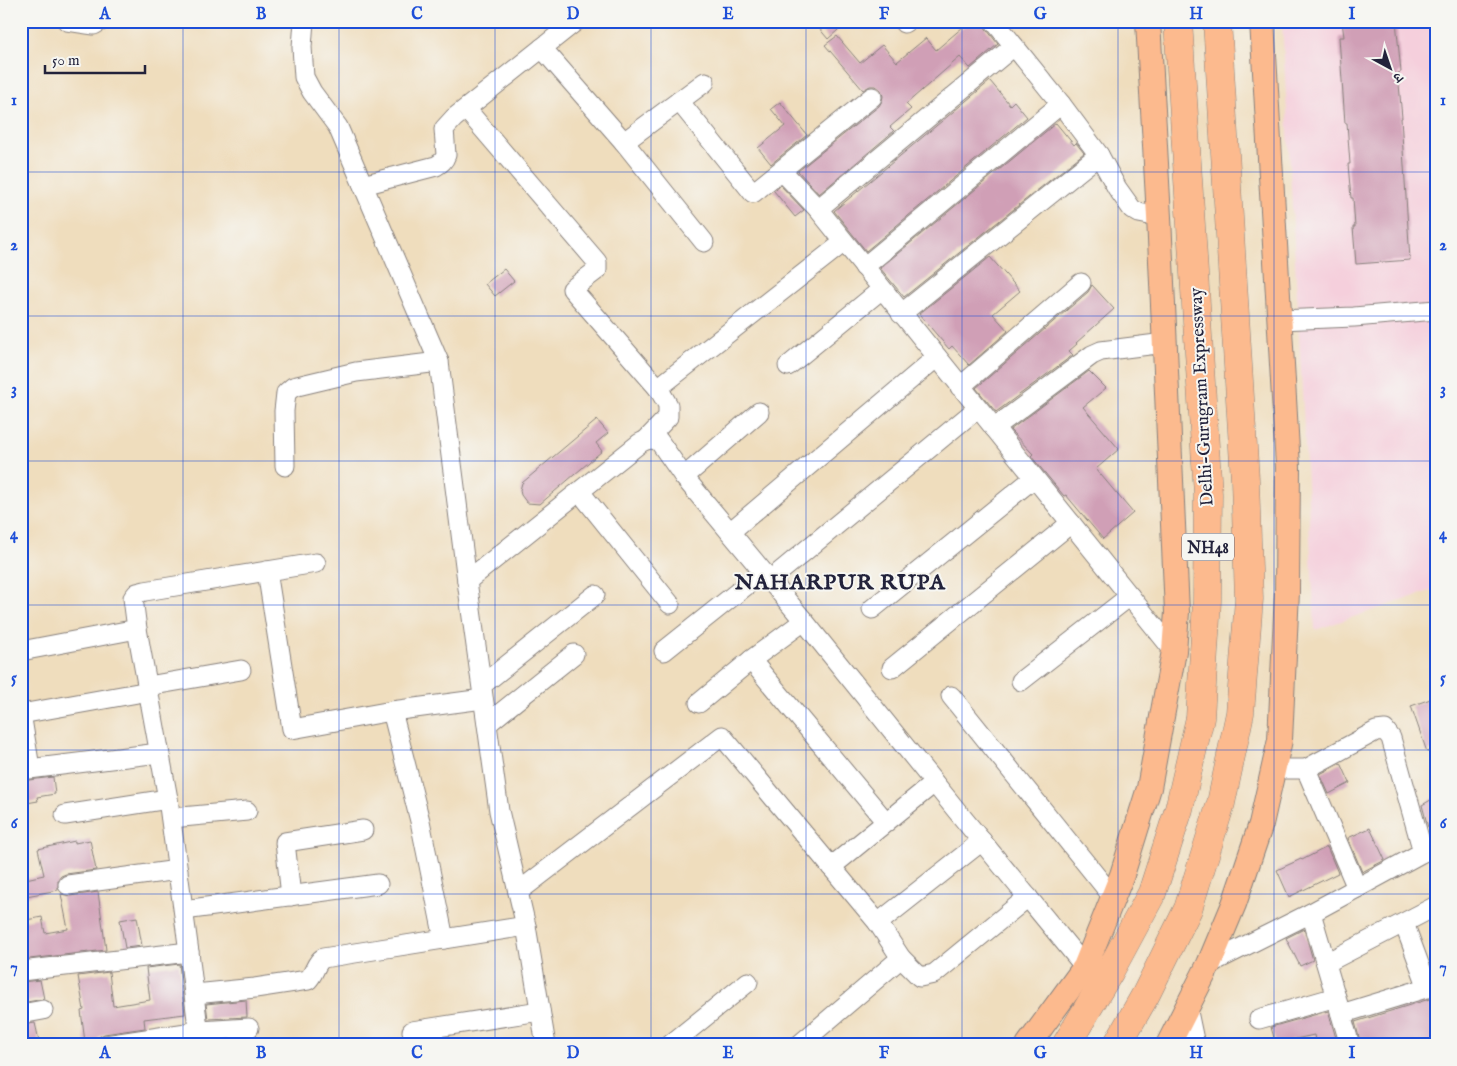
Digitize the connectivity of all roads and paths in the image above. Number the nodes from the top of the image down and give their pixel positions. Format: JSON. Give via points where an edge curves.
{"nodes":[{"id":1,"x":67,"y":21,"type":"edge"},
{"id":2,"x":101,"y":21,"type":"edge"},
{"id":3,"x":304,"y":21,"type":"edge"},
{"id":4,"x":576,"y":21,"type":"edge"},
{"id":5,"x":994,"y":21,"type":"edge"},
{"id":6,"x":1148,"y":21,"type":"edge"},
{"id":7,"x":1178,"y":21,"type":"edge"},
{"id":8,"x":1217,"y":21,"type":"edge"},
{"id":9,"x":1262,"y":21,"type":"edge"},
{"id":10,"x":1014,"y":46,"type":"junction"},
{"id":11,"x":542,"y":48,"type":"junction"},
{"id":12,"x":705,"y":82,"type":"dead end"},
{"id":13,"x":872,"y":98,"type":"dead end"},
{"id":14,"x":679,"y":101,"type":"junction"},
{"id":15,"x":1061,"y":104,"type":"junction"},
{"id":16,"x":466,"y":109,"type":"junction"},
{"id":17,"x":624,"y":142,"type":"junction"},
{"id":18,"x":1099,"y":154,"type":"junction"},
{"id":19,"x":782,"y":171,"type":"junction"},
{"id":20,"x":363,"y":185,"type":"junction"},
{"id":21,"x":818,"y":209,"type":"junction"},
{"id":22,"x":1159,"y":217,"type":"junction"},
{"id":23,"x":704,"y":242,"type":"dead end"},
{"id":24,"x":844,"y":242,"type":"junction"},
{"id":25,"x":864,"y":267,"type":"junction"},
{"id":26,"x":1081,"y":283,"type":"dead end"},
{"id":27,"x":882,"y":289,"type":"junction"},
{"id":28,"x":1436,"y":310,"type":"edge"},
{"id":29,"x":901,"y":314,"type":"junction"},
{"id":30,"x":1279,"y":320,"type":"junction"},
{"id":31,"x":1165,"y":343,"type":"junction"},
{"id":32,"x":937,"y":358,"type":"junction"},
{"id":33,"x":438,"y":362,"type":"junction"},
{"id":34,"x":788,"y":366,"type":"dead end"},
{"id":35,"x":960,"y":387,"type":"junction"},
{"id":36,"x":658,"y":388,"type":"junction"},
{"id":37,"x":978,"y":408,"type":"junction"},
{"id":38,"x":760,"y":412,"type":"dead end"},
{"id":39,"x":994,"y":428,"type":"junction"},
{"id":40,"x":647,"y":439,"type":"junction"},
{"id":41,"x":285,"y":466,"type":"dead end"},
{"id":42,"x":684,"y":477,"type":"junction"},
{"id":43,"x":1034,"y":478,"type":"junction"},
{"id":44,"x":580,"y":492,"type":"junction"},
{"id":45,"x":1071,"y":523,"type":"junction"},
{"id":46,"x":730,"y":532,"type":"junction"},
{"id":47,"x":316,"y":564,"type":"dead end"},
{"id":48,"x":267,"y":571,"type":"junction"},
{"id":49,"x":767,"y":576,"type":"junction"},
{"id":50,"x":466,"y":581,"type":"junction"},
{"id":51,"x":594,"y":596,"type":"dead end"},
{"id":52,"x":1130,"y":596,"type":"junction"},
{"id":53,"x":670,"y":604,"type":"dead end"},
{"id":54,"x":872,"y":609,"type":"dead end"},
{"id":55,"x":804,"y":621,"type":"junction"},
{"id":56,"x":136,"y":629,"type":"junction"},
{"id":57,"x":1174,"y":650,"type":"junction"},
{"id":58,"x":21,"y":651,"type":"edge"},
{"id":59,"x":664,"y":651,"type":"dead end"},
{"id":60,"x":574,"y":654,"type":"dead end"},
{"id":61,"x":751,"y":660,"type":"junction"},
{"id":62,"x":892,"y":668,"type":"dead end"},
{"id":63,"x":241,"y":670,"type":"dead end"},
{"id":64,"x":1021,"y":682,"type":"dead end"},
{"id":65,"x":148,"y":689,"type":"junction"},
{"id":66,"x":483,"y":692,"type":"junction"},
{"id":67,"x":952,"y":696,"type":"dead end"},
{"id":68,"x":699,"y":703,"type":"dead end"},
{"id":69,"x":392,"y":710,"type":"junction"},
{"id":70,"x":21,"y":713,"type":"edge"},
{"id":71,"x":487,"y":724,"type":"junction"},
{"id":72,"x":159,"y":753,"type":"junction"},
{"id":73,"x":25,"y":769,"type":"edge"},
{"id":74,"x":1274,"y":769,"type":"junction"},
{"id":75,"x":1306,"y":769,"type":"junction"},
{"id":76,"x":934,"y":783,"type":"junction"},
{"id":77,"x":168,"y":799,"type":"junction"},
{"id":78,"x":247,"y":811,"type":"dead end"},
{"id":79,"x":65,"y":815,"type":"dead end"},
{"id":80,"x":171,"y":818,"type":"junction"},
{"id":81,"x":886,"y":822,"type":"junction"},
{"id":82,"x":363,"y":830,"type":"dead end"},
{"id":83,"x":982,"y":842,"type":"junction"},
{"id":84,"x":1429,"y":849,"type":"edge"},
{"id":85,"x":831,"y":867,"type":"junction"},
{"id":86,"x":178,"y":870,"type":"junction"},
{"id":87,"x":378,"y":884,"type":"dead end"},
{"id":88,"x":68,"y":885,"type":"dead end"},
{"id":89,"x":1357,"y":888,"type":"junction"},
{"id":90,"x":518,"y":892,"type":"junction"},
{"id":91,"x":291,"y":896,"type":"junction"},
{"id":92,"x":1113,"y":897,"type":"junction"},
{"id":93,"x":1028,"y":898,"type":"junction"},
{"id":94,"x":1436,"y":906,"type":"edge"},
{"id":95,"x":184,"y":910,"type":"junction"},
{"id":96,"x":1311,"y":913,"type":"junction"},
{"id":97,"x":1404,"y":923,"type":"junction"},
{"id":98,"x":878,"y":924,"type":"junction"},
{"id":99,"x":526,"y":926,"type":"junction"},
{"id":100,"x":444,"y":939,"type":"junction"},
{"id":101,"x":190,"y":952,"type":"junction"},
{"id":102,"x":901,"y":958,"type":"junction"},
{"id":103,"x":1326,"y":963,"type":"junction"},
{"id":104,"x":1209,"y":964,"type":"junction"},
{"id":105,"x":1085,"y":967,"type":"junction"},
{"id":106,"x":21,"y":971,"type":"edge"},
{"id":107,"x":748,"y":982,"type":"dead end"},
{"id":108,"x":1432,"y":986,"type":"edge"},
{"id":109,"x":195,"y":994,"type":"junction"},
{"id":110,"x":1338,"y":1005,"type":"junction"},
{"id":111,"x":1187,"y":1007,"type":"junction"},
{"id":112,"x":43,"y":1010,"type":"dead end"},
{"id":113,"x":540,"y":1011,"type":"junction"},
{"id":114,"x":21,"y":1014,"type":"edge"},
{"id":115,"x":1259,"y":1019,"type":"dead end"},
{"id":116,"x":249,"y":1028,"type":"dead end"},
{"id":117,"x":412,"y":1031,"type":"dead end"},
{"id":118,"x":200,"y":1038,"type":"edge"},
{"id":119,"x":106,"y":1045,"type":"edge"},
{"id":120,"x":546,"y":1045,"type":"edge"},
{"id":121,"x":670,"y":1045,"type":"edge"},
{"id":122,"x":799,"y":1045,"type":"edge"},
{"id":123,"x":1028,"y":1045,"type":"edge"},
{"id":124,"x":1066,"y":1045,"type":"edge"},
{"id":125,"x":1117,"y":1045,"type":"edge"},
{"id":126,"x":1168,"y":1045,"type":"edge"},
{"id":127,"x":1195,"y":1045,"type":"edge"},
{"id":128,"x":1350,"y":1045,"type":"edge"}],
"edges":[{"from":1,"to":2,"type":"street","via":[[94,25]]},
{"from":3,"to":20,"type":"street","via":[[304,77],[338,127]]},
{"from":4,"to":11,"type":"street"},
{"from":5,"to":10,"type":"street"},
{"from":6,"to":22,"type":"main road"},
{"from":7,"to":124,"type":"highway","name":"Delhi-Gurugram Expressway","number":"NH48","via":[[1208,494],[1207,601],[1200,718],[1179,809],[1152,893]]},
{"from":8,"to":125,"type":"highway","number":"NH48","via":[[1246,480],[1249,600],[1240,713],[1221,803],[1188,909]]},
{"from":9,"to":30,"type":"main road"},
{"from":10,"to":15,"type":"street"},
{"from":10,"to":21,"type":"street"},
{"from":11,"to":16,"type":"street"},
{"from":11,"to":17,"type":"street"},
{"from":12,"to":14,"type":"street"},
{"from":13,"to":19,"type":"street"},
{"from":14,"to":17,"type":"street"},
{"from":14,"to":19,"type":"street","via":[[753,193]]},
{"from":15,"to":18,"type":"street"},
{"from":15,"to":25,"type":"street"},
{"from":16,"to":20,"type":"street","via":[[444,130],[446,155],[441,163]]},
{"from":16,"to":36,"type":"street","via":[[597,262],[597,270],[572,289]]},
{"from":17,"to":23,"type":"street"},
{"from":18,"to":22,"type":"street","via":[[1132,209]]},
{"from":18,"to":29,"type":"street"},
{"from":19,"to":21,"type":"street"},
{"from":20,"to":33,"type":"street"},
{"from":21,"to":24,"type":"street"},
{"from":22,"to":31,"type":"main road"},
{"from":24,"to":25,"type":"street"},
{"from":24,"to":36,"type":"street"},
{"from":25,"to":27,"type":"street"},
{"from":26,"to":35,"type":"street"},
{"from":27,"to":29,"type":"street"},
{"from":27,"to":34,"type":"street"},
{"from":28,"to":30,"type":"street"},
{"from":29,"to":32,"type":"street"},
{"from":30,"to":74,"type":"main road","via":[[1288,467],[1288,592],[1280,740]]},
{"from":31,"to":39,"type":"street","via":[[1092,355]]},
{"from":31,"to":57,"type":"main road","via":[[1177,612]]},
{"from":32,"to":35,"type":"street"},
{"from":32,"to":46,"type":"street"},
{"from":33,"to":41,"type":"street","via":[[356,372],[292,387],[286,393],[284,412]]},
{"from":33,"to":50,"type":"street"},
{"from":35,"to":37,"type":"street"},
{"from":36,"to":40,"type":"street","via":[[668,405],[668,417]]},
{"from":37,"to":39,"type":"street"},
{"from":37,"to":49,"type":"street"},
{"from":38,"to":42,"type":"street"},
{"from":39,"to":43,"type":"street"},
{"from":40,"to":42,"type":"street","via":[[660,441]]},
{"from":40,"to":44,"type":"street"},
{"from":42,"to":46,"type":"street"},
{"from":43,"to":45,"type":"street"},
{"from":43,"to":54,"type":"street"},
{"from":44,"to":50,"type":"street"},
{"from":44,"to":53,"type":"street"},
{"from":45,"to":52,"type":"street"},
{"from":45,"to":62,"type":"street"},
{"from":46,"to":49,"type":"street"},
{"from":47,"to":48,"type":"street"},
{"from":48,"to":56,"type":"street","via":[[137,593],[133,598]]},
{"from":48,"to":69,"type":"street","via":[[292,729]]},
{"from":49,"to":55,"type":"street"},
{"from":49,"to":59,"type":"street"},
{"from":50,"to":66,"type":"street"},
{"from":51,"to":66,"type":"street"},
{"from":52,"to":57,"type":"street"},
{"from":52,"to":64,"type":"street"},
{"from":55,"to":61,"type":"street"},
{"from":55,"to":76,"type":"street"},
{"from":56,"to":58,"type":"street"},
{"from":56,"to":65,"type":"street"},
{"from":57,"to":92,"type":"main road","via":[[1149,788]]},
{"from":60,"to":71,"type":"street"},
{"from":61,"to":68,"type":"street"},
{"from":61,"to":81,"type":"street"},
{"from":63,"to":65,"type":"street"},
{"from":65,"to":70,"type":"street"},
{"from":65,"to":72,"type":"street"},
{"from":66,"to":69,"type":"street"},
{"from":66,"to":71,"type":"street"},
{"from":67,"to":92,"type":"street"},
{"from":69,"to":100,"type":"street","via":[[420,821]]},
{"from":70,"to":73,"type":"street"},
{"from":71,"to":90,"type":"street","via":[[499,811]]},
{"from":72,"to":73,"type":"street"},
{"from":72,"to":77,"type":"street"},
{"from":74,"to":75,"type":"street"},
{"from":74,"to":104,"type":"main road","via":[[1261,824],[1234,904]]},
{"from":75,"to":84,"type":"street","via":[[1376,731],[1385,730],[1391,738]]},
{"from":75,"to":89,"type":"street"},
{"from":76,"to":81,"type":"street"},
{"from":76,"to":83,"type":"street"},
{"from":77,"to":79,"type":"street"},
{"from":77,"to":80,"type":"street"},
{"from":78,"to":80,"type":"street"},
{"from":80,"to":86,"type":"street"},
{"from":81,"to":85,"type":"street"},
{"from":82,"to":91,"type":"street","via":[[285,842]]},
{"from":83,"to":93,"type":"street"},
{"from":83,"to":98,"type":"street"},
{"from":84,"to":89,"type":"street"},
{"from":85,"to":90,"type":"street","via":[[722,736]]},
{"from":85,"to":98,"type":"street"},
{"from":86,"to":88,"type":"street"},
{"from":86,"to":95,"type":"street"},
{"from":87,"to":91,"type":"street"},
{"from":89,"to":96,"type":"street"},
{"from":90,"to":99,"type":"street"},
{"from":91,"to":95,"type":"street"},
{"from":92,"to":105,"type":"main road"},
{"from":93,"to":102,"type":"street","via":[[934,974],[920,977]]},
{"from":93,"to":105,"type":"street"},
{"from":94,"to":97,"type":"street"},
{"from":95,"to":101,"type":"street"},
{"from":96,"to":103,"type":"street"},
{"from":96,"to":104,"type":"street"},
{"from":97,"to":103,"type":"street"},
{"from":97,"to":108,"type":"street"},
{"from":98,"to":102,"type":"street"},
{"from":99,"to":100,"type":"street"},
{"from":99,"to":113,"type":"street"},
{"from":100,"to":109,"type":"street","via":[[323,958],[318,960],[308,980]]},
{"from":101,"to":106,"type":"street"},
{"from":101,"to":109,"type":"street"},
{"from":102,"to":122,"type":"street"},
{"from":103,"to":110,"type":"street"},
{"from":104,"to":111,"type":"main road"},
{"from":105,"to":123,"type":"main road"},
{"from":107,"to":121,"type":"street"},
{"from":108,"to":110,"type":"street"},
{"from":109,"to":118,"type":"street"},
{"from":110,"to":115,"type":"street"},
{"from":110,"to":128,"type":"street"},
{"from":111,"to":126,"type":"main road"},
{"from":111,"to":127,"type":"street"},
{"from":112,"to":114,"type":"street"},
{"from":113,"to":117,"type":"street"},
{"from":113,"to":120,"type":"street"},
{"from":116,"to":118,"type":"street"},
{"from":118,"to":119,"type":"street"}]}
